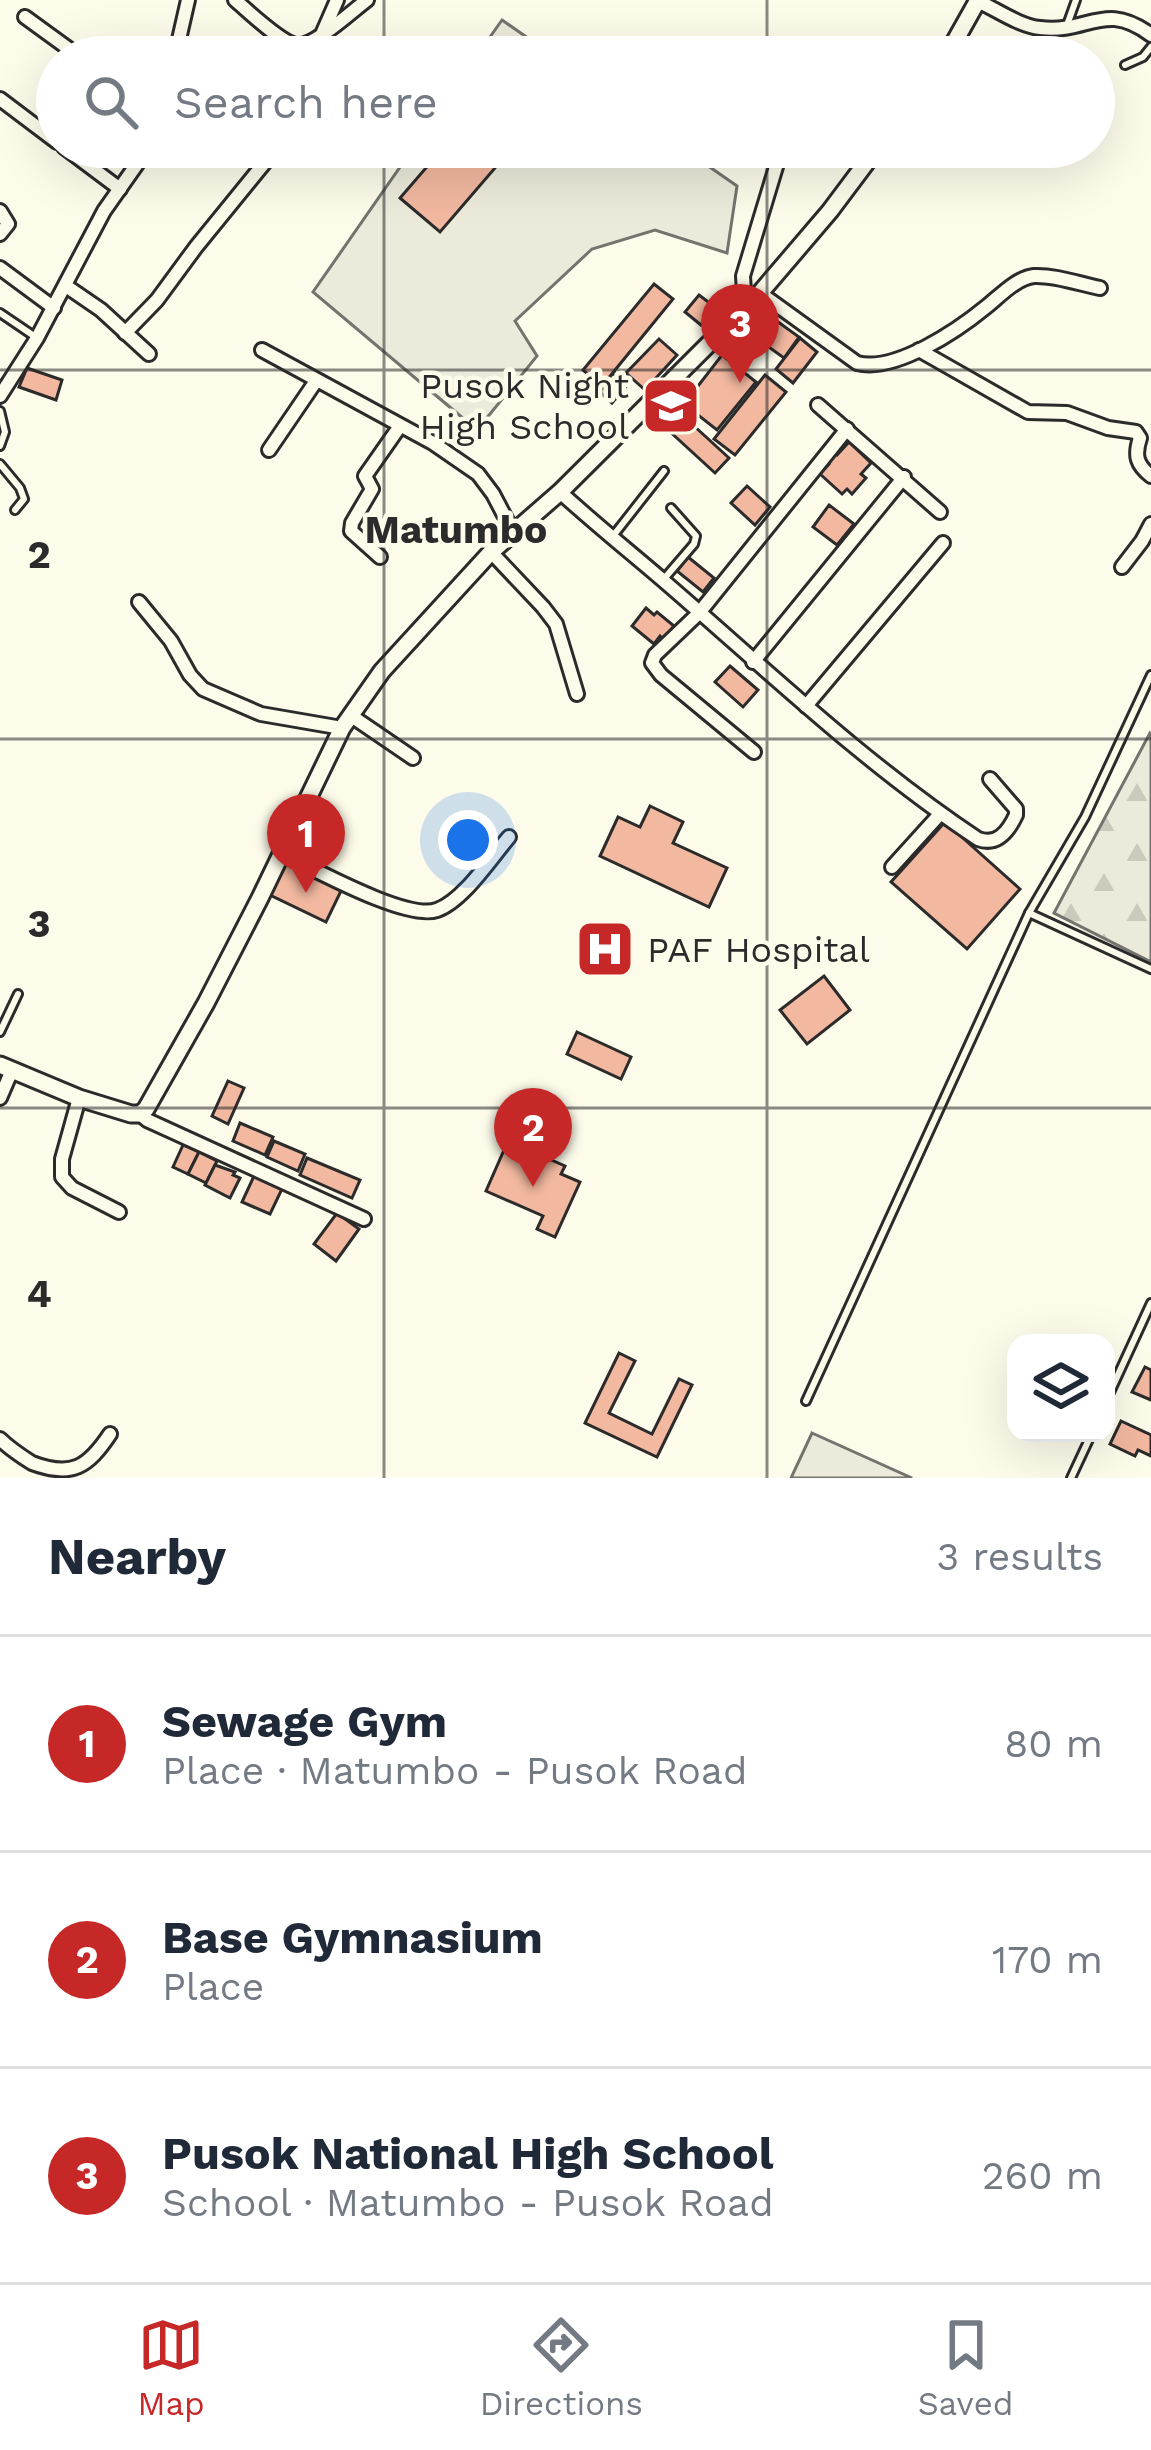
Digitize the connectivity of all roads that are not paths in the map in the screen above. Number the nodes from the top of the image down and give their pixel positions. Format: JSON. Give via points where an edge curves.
{"nodes":[{"id":1,"x":188,"y":0,"type":"edge"},
{"id":2,"x":235,"y":0,"type":"edge"},
{"id":3,"x":338,"y":0,"type":"edge"},
{"id":4,"x":367,"y":0,"type":"edge"},
{"id":5,"x":978,"y":0,"type":"edge"},
{"id":6,"x":1076,"y":0,"type":"edge"},
{"id":7,"x":26,"y":17,"type":"dead end"},
{"id":8,"x":1066,"y":28,"type":"junction"},
{"id":9,"x":322,"y":33,"type":"junction"},
{"id":10,"x":1151,"y":35,"type":"edge"},
{"id":11,"x":52,"y":36,"type":"edge"},
{"id":12,"x":179,"y":36,"type":"edge"},
{"id":13,"x":282,"y":36,"type":"edge"},
{"id":14,"x":319,"y":36,"type":"edge"},
{"id":15,"x":958,"y":36,"type":"edge"},
{"id":16,"x":1151,"y":47,"type":"edge"},
{"id":17,"x":1125,"y":65,"type":"dead end"},
{"id":18,"x":0,"y":99,"type":"edge"},
{"id":19,"x":36,"y":126,"type":"edge"},
{"id":20,"x":92,"y":168,"type":"edge"},
{"id":21,"x":134,"y":168,"type":"edge"},
{"id":22,"x":260,"y":168,"type":"edge"},
{"id":23,"x":776,"y":168,"type":"edge"},
{"id":24,"x":862,"y":168,"type":"edge"},
{"id":25,"x":120,"y":189,"type":"junction"},
{"id":26,"x":0,"y":211,"type":"edge"},
{"id":27,"x":0,"y":234,"type":"edge"},
{"id":28,"x":0,"y":268,"type":"edge"},
{"id":29,"x":66,"y":286,"type":"junction"},
{"id":30,"x":1100,"y":288,"type":"dead end"},
{"id":31,"x":754,"y":298,"type":"junction"},
{"id":32,"x":54,"y":308,"type":"junction"},
{"id":33,"x":0,"y":314,"type":"edge"},
{"id":34,"x":125,"y":333,"type":"junction"},
{"id":35,"x":37,"y":338,"type":"junction"},
{"id":36,"x":262,"y":350,"type":"dead end"},
{"id":37,"x":919,"y":350,"type":"junction"},
{"id":38,"x":149,"y":354,"type":"dead end"},
{"id":39,"x":316,"y":382,"type":"junction"},
{"id":40,"x":0,"y":396,"type":"edge"},
{"id":41,"x":818,"y":405,"type":"dead end"},
{"id":42,"x":0,"y":410,"type":"edge"},
{"id":43,"x":400,"y":426,"type":"junction"},
{"id":44,"x":848,"y":429,"type":"junction"},
{"id":45,"x":0,"y":446,"type":"edge"},
{"id":46,"x":269,"y":450,"type":"dead end"},
{"id":47,"x":0,"y":464,"type":"edge"},
{"id":48,"x":664,"y":471,"type":"dead end"},
{"id":49,"x":1151,"y":476,"type":"edge"},
{"id":50,"x":904,"y":478,"type":"junction"},
{"id":51,"x":560,"y":492,"type":"junction"},
{"id":52,"x":671,"y":508,"type":"dead end"},
{"id":53,"x":15,"y":510,"type":"dead end"},
{"id":54,"x":940,"y":512,"type":"dead end"},
{"id":55,"x":1151,"y":524,"type":"edge"},
{"id":56,"x":513,"y":532,"type":"junction"},
{"id":57,"x":611,"y":538,"type":"junction"},
{"id":58,"x":943,"y":543,"type":"dead end"},
{"id":59,"x":491,"y":552,"type":"junction"},
{"id":60,"x":380,"y":557,"type":"dead end"},
{"id":61,"x":1122,"y":567,"type":"dead end"},
{"id":62,"x":663,"y":580,"type":"junction"},
{"id":63,"x":139,"y":602,"type":"dead end"},
{"id":64,"x":699,"y":613,"type":"junction"},
{"id":65,"x":753,"y":662,"type":"junction"},
{"id":66,"x":1151,"y":675,"type":"edge"},
{"id":67,"x":577,"y":694,"type":"dead end"},
{"id":68,"x":806,"y":706,"type":"junction"},
{"id":69,"x":346,"y":721,"type":"junction"},
{"id":70,"x":754,"y":752,"type":"dead end"},
{"id":71,"x":413,"y":758,"type":"dead end"},
{"id":72,"x":990,"y":779,"type":"dead end"},
{"id":73,"x":940,"y":814,"type":"junction"},
{"id":74,"x":509,"y":837,"type":"dead end"},
{"id":75,"x":280,"y":853,"type":"junction"},
{"id":76,"x":892,"y":867,"type":"dead end"},
{"id":77,"x":1029,"y":913,"type":"junction"},
{"id":78,"x":1151,"y":969,"type":"edge"},
{"id":79,"x":18,"y":994,"type":"dead end"},
{"id":80,"x":0,"y":1032,"type":"edge"},
{"id":81,"x":6,"y":1068,"type":"edge"},
{"id":82,"x":0,"y":1098,"type":"edge"},
{"id":83,"x":79,"y":1098,"type":"junction"},
{"id":84,"x":140,"y":1114,"type":"junction"},
{"id":85,"x":119,"y":1212,"type":"dead end"},
{"id":86,"x":364,"y":1219,"type":"dead end"},
{"id":87,"x":1151,"y":1303,"type":"edge"},
{"id":88,"x":1115,"y":1381,"type":"edge"},
{"id":89,"x":806,"y":1400,"type":"dead end"},
{"id":90,"x":110,"y":1434,"type":"dead end"},
{"id":91,"x":0,"y":1439,"type":"edge"},
{"id":92,"x":1087,"y":1442,"type":"edge"},
{"id":93,"x":1071,"y":1478,"type":"edge"}],
"edges":[{"from":1,"to":12,"type":"street"},
{"from":2,"to":13,"type":"street"},
{"from":3,"to":9,"type":"street"},
{"from":4,"to":9,"type":"street"},
{"from":5,"to":8,"type":"street","via":[[1036,28]]},
{"from":5,"to":15,"type":"street"},
{"from":6,"to":8,"type":"lane"},
{"from":7,"to":11,"type":"street"},
{"from":8,"to":10,"type":"street","via":[[1107,17],[1132,20]]},
{"from":9,"to":14,"type":"street"},
{"from":16,"to":17,"type":"lane"},
{"from":18,"to":19,"type":"street"},
{"from":20,"to":25,"type":"street"},
{"from":21,"to":25,"type":"street"},
{"from":22,"to":34,"type":"street"},
{"from":23,"to":31,"type":"street","via":[[743,276],[744,292]]},
{"from":24,"to":31,"type":"street"},
{"from":25,"to":29,"type":"street"},
{"from":26,"to":27,"type":"street","via":[[8,224]]},
{"from":28,"to":32,"type":"street"},
{"from":29,"to":32,"type":"street"},
{"from":29,"to":34,"type":"street"},
{"from":30,"to":37,"type":"street","via":[[1031,276]]},
{"from":31,"to":37,"type":"street","via":[[857,363]]},
{"from":31,"to":51,"type":"street"},
{"from":32,"to":35,"type":"street"},
{"from":33,"to":35,"type":"lane"},
{"from":34,"to":38,"type":"street"},
{"from":35,"to":40,"type":"street"},
{"from":36,"to":39,"type":"street"},
{"from":37,"to":49,"type":"street","via":[[1028,412],[1067,413],[1136,432],[1138,464]]},
{"from":39,"to":43,"type":"street"},
{"from":39,"to":46,"type":"street"},
{"from":41,"to":44,"type":"street"},
{"from":42,"to":45,"type":"lane"},
{"from":43,"to":56,"type":"street","via":[[478,474]]},
{"from":43,"to":60,"type":"street","via":[[364,476],[372,489],[352,523]]},
{"from":44,"to":50,"type":"street"},
{"from":44,"to":64,"type":"street"},
{"from":47,"to":53,"type":"lane","via":[[24,499]]},
{"from":48,"to":57,"type":"lane"},
{"from":50,"to":54,"type":"street"},
{"from":50,"to":65,"type":"street"},
{"from":51,"to":56,"type":"street"},
{"from":51,"to":57,"type":"street"},
{"from":52,"to":62,"type":"lane","via":[[696,536]]},
{"from":55,"to":61,"type":"street"},
{"from":56,"to":59,"type":"street"},
{"from":57,"to":62,"type":"street"},
{"from":58,"to":68,"type":"street"},
{"from":59,"to":67,"type":"street","via":[[556,624]]},
{"from":59,"to":69,"type":"street"},
{"from":62,"to":64,"type":"street"},
{"from":63,"to":69,"type":"street","via":[[202,689],[261,714]]},
{"from":64,"to":65,"type":"street"},
{"from":64,"to":70,"type":"street","via":[[652,663]]},
{"from":65,"to":68,"type":"street"},
{"from":66,"to":77,"type":"lane","via":[[1085,817]]},
{"from":68,"to":73,"type":"street"},
{"from":69,"to":71,"type":"street"},
{"from":69,"to":75,"type":"street"},
{"from":72,"to":73,"type":"street","via":[[1016,809],[999,839],[978,839]]},
{"from":73,"to":76,"type":"street"},
{"from":74,"to":75,"type":"street","via":[[449,903],[426,912],[402,909]]},
{"from":75,"to":84,"type":"street"},
{"from":77,"to":78,"type":"lane"},
{"from":77,"to":89,"type":"lane"},
{"from":79,"to":80,"type":"lane"},
{"from":81,"to":82,"type":"street"},
{"from":81,"to":83,"type":"street"},
{"from":83,"to":84,"type":"street"},
{"from":83,"to":85,"type":"street","via":[[62,1177]]},
{"from":84,"to":86,"type":"street"},
{"from":87,"to":88,"type":"lane"},
{"from":90,"to":91,"type":"street","via":[[93,1460],[63,1475],[49,1474]]},
{"from":92,"to":93,"type":"lane"}]}
